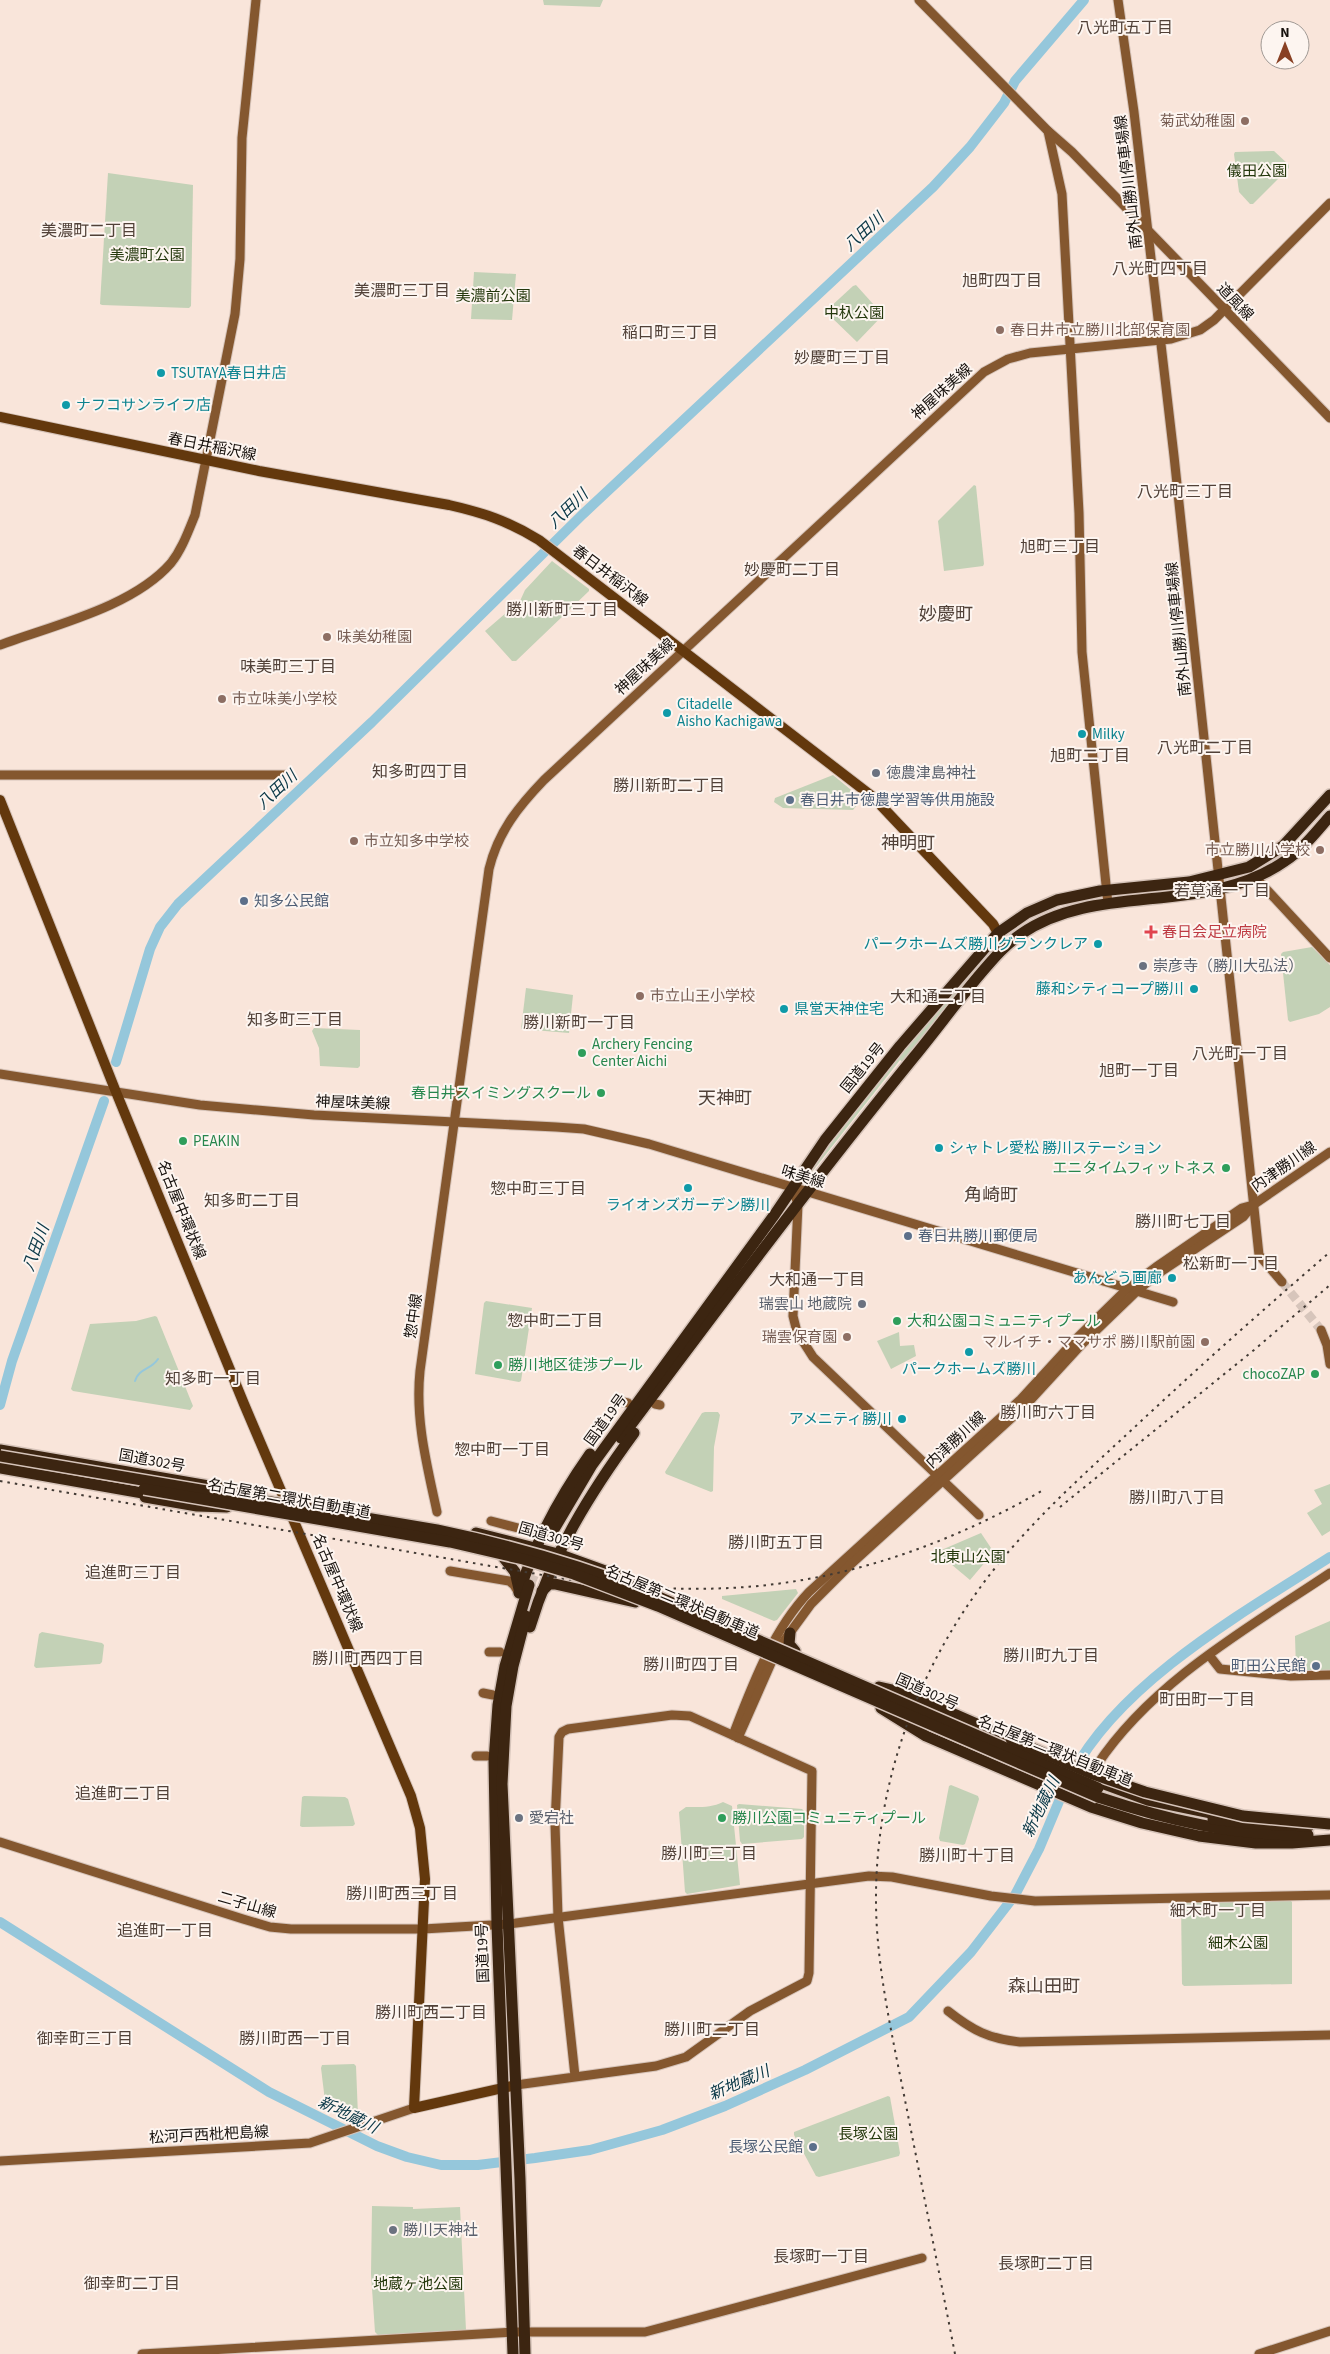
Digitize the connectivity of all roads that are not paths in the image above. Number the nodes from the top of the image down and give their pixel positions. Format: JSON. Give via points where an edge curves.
{"nodes":[{"id":1,"x":256,"y":0,"type":"edge"},
{"id":2,"x":918,"y":0,"type":"edge"},
{"id":3,"x":1118,"y":0,"type":"edge"},
{"id":4,"x":1048,"y":131,"type":"junction"},
{"id":5,"x":1330,"y":204,"type":"edge"},
{"id":6,"x":1149,"y":234,"type":"junction"},
{"id":7,"x":1223,"y":309,"type":"junction"},
{"id":8,"x":1161,"y":340,"type":"junction"},
{"id":9,"x":1071,"y":349,"type":"junction"},
{"id":10,"x":0,"y":417,"type":"edge"},
{"id":11,"x":1330,"y":418,"type":"edge"},
{"id":12,"x":205,"y":461,"type":"junction"},
{"id":13,"x":0,"y":644,"type":"edge"},
{"id":14,"x":683,"y":650,"type":"junction"},
{"id":15,"x":0,"y":775,"type":"edge"},
{"id":16,"x":287,"y":775,"type":"dead end"},
{"id":17,"x":1330,"y":795,"type":"edge"},
{"id":18,"x":0,"y":800,"type":"edge"},
{"id":19,"x":1330,"y":816,"type":"edge"},
{"id":20,"x":1219,"y":876,"type":"junction"},
{"id":21,"x":1256,"y":878,"type":"junction"},
{"id":22,"x":1220,"y":889,"type":"junction"},
{"id":23,"x":1106,"y":890,"type":"junction"},
{"id":24,"x":1108,"y":904,"type":"junction"},
{"id":25,"x":998,"y":933,"type":"junction"},
{"id":26,"x":1005,"y":946,"type":"junction"},
{"id":27,"x":1330,"y":958,"type":"edge"},
{"id":28,"x":0,"y":1074,"type":"edge"},
{"id":29,"x":116,"y":1092,"type":"junction"},
{"id":30,"x":454,"y":1122,"type":"junction"},
{"id":31,"x":1330,"y":1152,"type":"edge"},
{"id":32,"x":792,"y":1187,"type":"junction"},
{"id":33,"x":806,"y":1192,"type":"junction"},
{"id":34,"x":798,"y":1204,"type":"junction"},
{"id":35,"x":1253,"y":1205,"type":"junction"},
{"id":36,"x":1282,"y":1282,"type":"tunnel mouth"},
{"id":37,"x":1132,"y":1290,"type":"junction"},
{"id":38,"x":1172,"y":1302,"type":"dead end"},
{"id":39,"x":697,"y":1329,"type":"junction"},
{"id":40,"x":1320,"y":1330,"type":"tunnel mouth"},
{"id":41,"x":1329,"y":1354,"type":"edge"},
{"id":42,"x":1330,"y":1364,"type":"edge"},
{"id":43,"x":0,"y":1444,"type":"edge"},
{"id":44,"x":0,"y":1450,"type":"edge"},
{"id":45,"x":0,"y":1456,"type":"edge"},
{"id":46,"x":70,"y":1459,"type":"junction"},
{"id":47,"x":0,"y":1464,"type":"edge"},
{"id":48,"x":0,"y":1468,"type":"edge"},
{"id":49,"x":0,"y":1472,"type":"edge"},
{"id":50,"x":940,"y":1479,"type":"junction"},
{"id":51,"x":61,"y":1481,"type":"junction"},
{"id":52,"x":284,"y":1499,"type":"junction"},
{"id":53,"x":437,"y":1512,"type":"dead end"},
{"id":54,"x":979,"y":1515,"type":"dead end"},
{"id":55,"x":294,"y":1520,"type":"junction"},
{"id":56,"x":491,"y":1521,"type":"dead end"},
{"id":57,"x":548,"y":1551,"type":"junction"},
{"id":58,"x":504,"y":1558,"type":"junction"},
{"id":59,"x":577,"y":1560,"type":"junction"},
{"id":60,"x":450,"y":1571,"type":"dead end"},
{"id":61,"x":1330,"y":1573,"type":"edge"},
{"id":62,"x":530,"y":1588,"type":"junction"},
{"id":63,"x":635,"y":1602,"type":"junction"},
{"id":64,"x":790,"y":1633,"type":"junction"},
{"id":65,"x":778,"y":1643,"type":"junction"},
{"id":66,"x":795,"y":1651,"type":"junction"},
{"id":67,"x":1209,"y":1654,"type":"junction"},
{"id":68,"x":769,"y":1660,"type":"junction"},
{"id":69,"x":1330,"y":1675,"type":"edge"},
{"id":70,"x":879,"y":1687,"type":"junction"},
{"id":71,"x":881,"y":1708,"type":"junction"},
{"id":72,"x":736,"y":1736,"type":"junction"},
{"id":73,"x":1097,"y":1765,"type":"dead end"},
{"id":74,"x":1060,"y":1766,"type":"junction"},
{"id":75,"x":1330,"y":1824,"type":"edge"},
{"id":76,"x":1330,"y":1835,"type":"edge"},
{"id":77,"x":1330,"y":1840,"type":"edge"},
{"id":78,"x":0,"y":1842,"type":"edge"},
{"id":79,"x":500,"y":1848,"type":"junction"},
{"id":80,"x":810,"y":1883,"type":"junction"},
{"id":81,"x":1330,"y":1895,"type":"edge"},
{"id":82,"x":558,"y":1917,"type":"junction"},
{"id":83,"x":509,"y":1924,"type":"junction"},
{"id":84,"x":497,"y":1925,"type":"junction"},
{"id":85,"x":423,"y":1929,"type":"junction"},
{"id":86,"x":948,"y":2011,"type":"dead end"},
{"id":87,"x":1330,"y":2035,"type":"edge"},
{"id":88,"x":575,"y":2076,"type":"junction"},
{"id":89,"x":516,"y":2085,"type":"junction"},
{"id":90,"x":503,"y":2088,"type":"junction"},
{"id":91,"x":414,"y":2108,"type":"junction"},
{"id":92,"x":0,"y":2161,"type":"edge"},
{"id":93,"x":922,"y":2258,"type":"dead end"},
{"id":94,"x":1330,"y":2330,"type":"edge"},
{"id":95,"x":514,"y":2332,"type":"junction"},
{"id":96,"x":526,"y":2332,"type":"junction"},
{"id":97,"x":142,"y":2354,"type":"edge"},
{"id":98,"x":514,"y":2354,"type":"edge"},
{"id":99,"x":525,"y":2354,"type":"edge"},
{"id":100,"x":1259,"y":2354,"type":"edge"}],
"edges":[{"from":1,"to":12,"type":"street","via":[[242,138],[240,259],[235,314]]},
{"from":2,"to":4,"type":"street","name":"道風線"},
{"from":3,"to":6,"type":"street","name":"南外山勝川停車場線"},
{"from":4,"to":6,"type":"street","name":"道風線"},
{"from":4,"to":9,"type":"street","via":[[1062,194]]},
{"from":5,"to":7,"type":"street","name":"神屋味美線"},
{"from":6,"to":7,"type":"street","name":"道風線"},
{"from":6,"to":8,"type":"street","name":"南外山勝川停車場線"},
{"from":7,"to":8,"type":"street","name":"神屋味美線","via":[[1200,330],[1183,337]]},
{"from":7,"to":11,"type":"street","name":"道風線"},
{"from":8,"to":9,"type":"street","name":"神屋味美線"},
{"from":8,"to":20,"type":"street","name":"南外山勝川停車場線"},
{"from":9,"to":14,"type":"street","name":"神屋味美線","via":[[1019,356],[984,372]]},
{"from":9,"to":23,"type":"street","via":[[1082,652]]},
{"from":10,"to":12,"type":"main road","name":"春日井稲沢線"},
{"from":12,"to":13,"type":"street","via":[[195,515],[185,540],[172,562],[153,581],[127,598]]},
{"from":12,"to":14,"type":"main road","name":"春日井稲沢線","via":[[477,511],[510,523],[554,552]]},
{"from":14,"to":25,"type":"main road","name":"春日井稲沢線","via":[[873,797],[964,892]]},
{"from":14,"to":30,"type":"street","name":"神屋味美線","via":[[544,780],[522,802],[503,830],[489,869]]},
{"from":15,"to":16,"type":"street"},
{"from":17,"to":20,"type":"highway","name":"国道19号","via":[[1277,851],[1250,867]]},
{"from":18,"to":29,"type":"main road","name":"名古屋中環状線"},
{"from":19,"to":21,"type":"highway","name":"国道19号","via":[[1297,852]]},
{"from":20,"to":22,"type":"street","name":"南外山勝川停車場線"},
{"from":20,"to":23,"type":"highway","name":"国道19号"},
{"from":21,"to":22,"type":"highway","name":"国道19号"},
{"from":21,"to":27,"type":"street"},
{"from":22,"to":24,"type":"highway","name":"国道19号","via":[[1191,896]]},
{"from":22,"to":35,"type":"street","name":"南外山勝川停車場線"},
{"from":23,"to":24,"type":"street"},
{"from":23,"to":25,"type":"highway","name":"国道19号","via":[[1047,904]]},
{"from":24,"to":26,"type":"highway","name":"国道19号","via":[[1051,918]]},
{"from":25,"to":26,"type":"main road","name":"春日井稲沢線"},
{"from":25,"to":32,"type":"highway","name":"国道19号","via":[[900,1046]]},
{"from":26,"to":33,"type":"highway","name":"国道19号"},
{"from":28,"to":29,"type":"street","name":"神屋味美線"},
{"from":29,"to":30,"type":"street","name":"神屋味美線","via":[[256,1112]]},
{"from":29,"to":52,"type":"main road","name":"名古屋中環状線"},
{"from":30,"to":32,"type":"street","name":"味美線","via":[[584,1129],[649,1144]]},
{"from":30,"to":53,"type":"street","name":"惣中線","via":[[418,1395],[422,1443]]},
{"from":31,"to":35,"type":"street","name":"内津勝川線"},
{"from":32,"to":33,"type":"street","name":"味美線"},
{"from":32,"to":34,"type":"street"},
{"from":32,"to":39,"type":"highway","name":"国道19号"},
{"from":33,"to":34,"type":"highway","name":"国道19号"},
{"from":33,"to":37,"type":"street","name":"味美線"},
{"from":34,"to":39,"type":"highway","name":"国道19号"},
{"from":34,"to":50,"type":"street","via":[[793,1316],[802,1342],[813,1357]]},
{"from":35,"to":36,"type":"street","name":"南外山勝川停車場線","via":[[1259,1255]]},
{"from":35,"to":37,"type":"street","name":"内津勝川線","via":[[1242,1208],[1156,1267]]},
{"from":37,"to":38,"type":"street","name":"味美線"},
{"from":37,"to":50,"type":"street","name":"内津勝川線","via":[[1076,1339],[1028,1393]]},
{"from":39,"to":57,"type":"highway","name":"国道19号","via":[[600,1467]]},
{"from":39,"to":57,"type":"highway","via":[[658,1404]]},
{"from":39,"to":57,"type":"highway","via":[[625,1403],[574,1478]]},
{"from":40,"to":41,"type":"street"},
{"from":41,"to":42,"type":"street"},
{"from":43,"to":46,"type":"highway"},
{"from":44,"to":46,"type":"highway"},
{"from":45,"to":75,"type":"highway","name":"名古屋第二環状自動車道","bridge":true,"via":[[437,1530],[536,1552],[645,1591],[1098,1788],[1175,1812],[1232,1821],[1294,1826]]},
{"from":46,"to":52,"type":"highway","name":"国道302号"},
{"from":47,"to":76,"type":"highway","name":"名古屋第二環状自動車道","bridge":true,"via":[[450,1542],[542,1564],[658,1606],[1098,1797],[1201,1826],[1260,1834]]},
{"from":48,"to":51,"type":"highway","name":"国道302号"},
{"from":49,"to":51,"type":"highway"},
{"from":50,"to":54,"type":"street"},
{"from":50,"to":64,"type":"street","name":"内津勝川線","via":[[811,1604]]},
{"from":50,"to":65,"type":"street","name":"内津勝川線","via":[[809,1592],[794,1610]]},
{"from":51,"to":55,"type":"highway","name":"国道302号"},
{"from":52,"to":55,"type":"main road","name":"名古屋中環状線"},
{"from":52,"to":57,"type":"highway","name":"国道302号","via":[[440,1526]]},
{"from":55,"to":58,"type":"highway","name":"国道302号"},
{"from":55,"to":85,"type":"main road","name":"名古屋中環状線","via":[[411,1796],[424,1852]]},
{"from":56,"to":57,"type":"street","via":[[533,1532]]},
{"from":57,"to":58,"type":"highway","name":"国道302号"},
{"from":57,"to":59,"type":"highway","name":"国道302号"},
{"from":57,"to":59,"type":"highway","via":[[568,1550]]},
{"from":57,"to":62,"type":"highway"},
{"from":57,"to":62,"type":"highway"},
{"from":57,"to":63,"type":"highway","name":"国道302号","via":[[603,1589]]},
{"from":58,"to":62,"type":"highway"},
{"from":59,"to":65,"type":"highway","name":"国道302号"},
{"from":60,"to":62,"type":"street"},
{"from":61,"to":67,"type":"street"},
{"from":62,"to":63,"type":"highway","via":[[552,1583]]},
{"from":62,"to":79,"type":"highway","name":"国道19号","via":[[509,1648],[498,1706],[494,1761]]},
{"from":62,"to":79,"type":"highway","via":[[495,1652],[488,1694],[482,1756],[490,1827]]},
{"from":63,"to":68,"type":"highway","name":"国道302号"},
{"from":64,"to":65,"type":"street","name":"内津勝川線"},
{"from":64,"to":66,"type":"highway","via":[[789,1644]]},
{"from":65,"to":66,"type":"highway","name":"国道302号"},
{"from":65,"to":68,"type":"street","name":"内津勝川線"},
{"from":66,"to":70,"type":"highway","name":"国道302号"},
{"from":67,"to":69,"type":"street","via":[[1220,1669],[1292,1676]]},
{"from":67,"to":73,"type":"street","via":[[1149,1706],[1109,1746]]},
{"from":68,"to":71,"type":"highway","name":"国道302号"},
{"from":68,"to":72,"type":"street","name":"内津勝川線"},
{"from":70,"to":74,"type":"highway","name":"国道302号"},
{"from":70,"to":75,"type":"highway","bridge":true,"via":[[906,1693],[1090,1773],[1145,1792],[1243,1816]]},
{"from":71,"to":74,"type":"highway","name":"国道302号","via":[[1012,1765],[1025,1768]]},
{"from":71,"to":77,"type":"highway","via":[[926,1736],[999,1768],[1092,1807],[1173,1831],[1256,1843]]},
{"from":72,"to":80,"type":"street","via":[[812,1771]]},
{"from":72,"to":82,"type":"street","via":[[681,1715],[562,1732],[559,1737],[555,1824]]},
{"from":74,"to":75,"type":"highway","name":"国道302号","via":[[1148,1800],[1202,1812]]},
{"from":78,"to":85,"type":"street","name":"二子山線","via":[[270,1927]]},
{"from":79,"to":83,"type":"highway","name":"国道19号"},
{"from":79,"to":84,"type":"highway","name":"国道19号"},
{"from":80,"to":81,"type":"street","name":"二子山線","via":[[869,1876],[892,1877],[1024,1900]]},
{"from":80,"to":82,"type":"street","name":"二子山線"},
{"from":80,"to":88,"type":"street","via":[[807,1981],[750,2011],[686,2057],[656,2066]]},
{"from":82,"to":83,"type":"street","name":"二子山線"},
{"from":82,"to":88,"type":"street"},
{"from":83,"to":84,"type":"street","name":"二子山線"},
{"from":83,"to":89,"type":"highway","name":"国道19号"},
{"from":84,"to":85,"type":"street","name":"二子山線"},
{"from":84,"to":90,"type":"highway","name":"国道19号"},
{"from":85,"to":91,"type":"main road","name":"名古屋中環状線"},
{"from":86,"to":87,"type":"street","via":[[983,2035],[1020,2042]]},
{"from":88,"to":89,"type":"street"},
{"from":89,"to":90,"type":"main road"},
{"from":89,"to":96,"type":"highway","name":"国道19号"},
{"from":90,"to":91,"type":"main road"},
{"from":90,"to":95,"type":"highway","name":"国道19号"},
{"from":91,"to":92,"type":"street","name":"松河戸西枇杷島線","via":[[310,2143]]},
{"from":93,"to":96,"type":"street","via":[[646,2332]]},
{"from":94,"to":100,"type":"street"},
{"from":95,"to":96,"type":"street"},
{"from":95,"to":97,"type":"street"},
{"from":95,"to":98,"type":"highway","name":"国道19号"},
{"from":96,"to":99,"type":"highway","name":"国道19号"}]}
